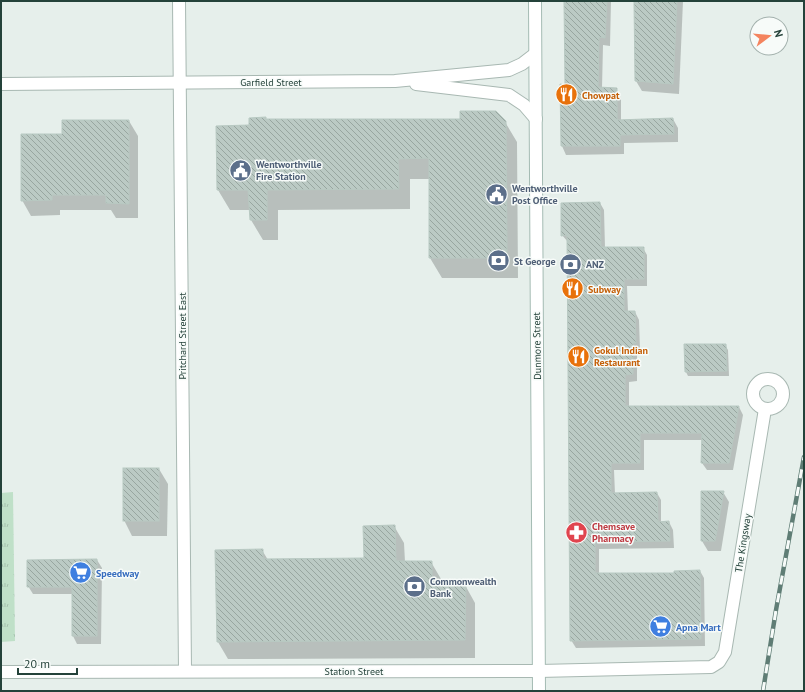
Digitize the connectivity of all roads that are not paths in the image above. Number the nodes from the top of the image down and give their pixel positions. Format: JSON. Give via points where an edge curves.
{"nodes":[{"id":1,"x":179,"y":1,"type":"edge"},
{"id":2,"x":535,"y":1,"type":"edge"},
{"id":3,"x":535,"y":54,"type":"junction"},
{"id":4,"x":395,"y":81,"type":"junction"},
{"id":5,"x":180,"y":82,"type":"junction"},
{"id":6,"x":1,"y":84,"type":"edge"},
{"id":7,"x":536,"y":119,"type":"junction"},
{"id":8,"x":765,"y":409,"type":"dead end"},
{"id":9,"x":706,"y":668,"type":"joint"},
{"id":10,"x":185,"y":671,"type":"junction"},
{"id":11,"x":539,"y":671,"type":"junction"},
{"id":12,"x":1,"y":672,"type":"edge"},
{"id":13,"x":540,"y":691,"type":"edge"}],
"edges":[{"from":1,"to":5,"type":"street","name":"Pritchard Street East"},
{"from":2,"to":3,"type":"street","name":"Dunmore Street"},
{"from":3,"to":4,"type":"street","name":"Garfield Street","via":[[509,70]]},
{"from":3,"to":7,"type":"street","name":"Dunmore Street"},
{"from":4,"to":5,"type":"street","name":"Garfield Street"},
{"from":4,"to":7,"type":"street","via":[[510,94]]},
{"from":5,"to":6,"type":"street","name":"Garfield Street"},
{"from":5,"to":10,"type":"street","name":"Pritchard Street East"},
{"from":7,"to":11,"type":"street","name":"Dunmore Street"},
{"from":8,"to":9,"type":"street","name":"The Kingsway","via":[[725,652],[719,662]]},
{"from":9,"to":11,"type":"street","name":"Station Street"},
{"from":10,"to":11,"type":"street","name":"Station Street"},
{"from":10,"to":12,"type":"street","name":"Station Street"},
{"from":11,"to":13,"type":"street","name":"Dunmore Street"}]}
